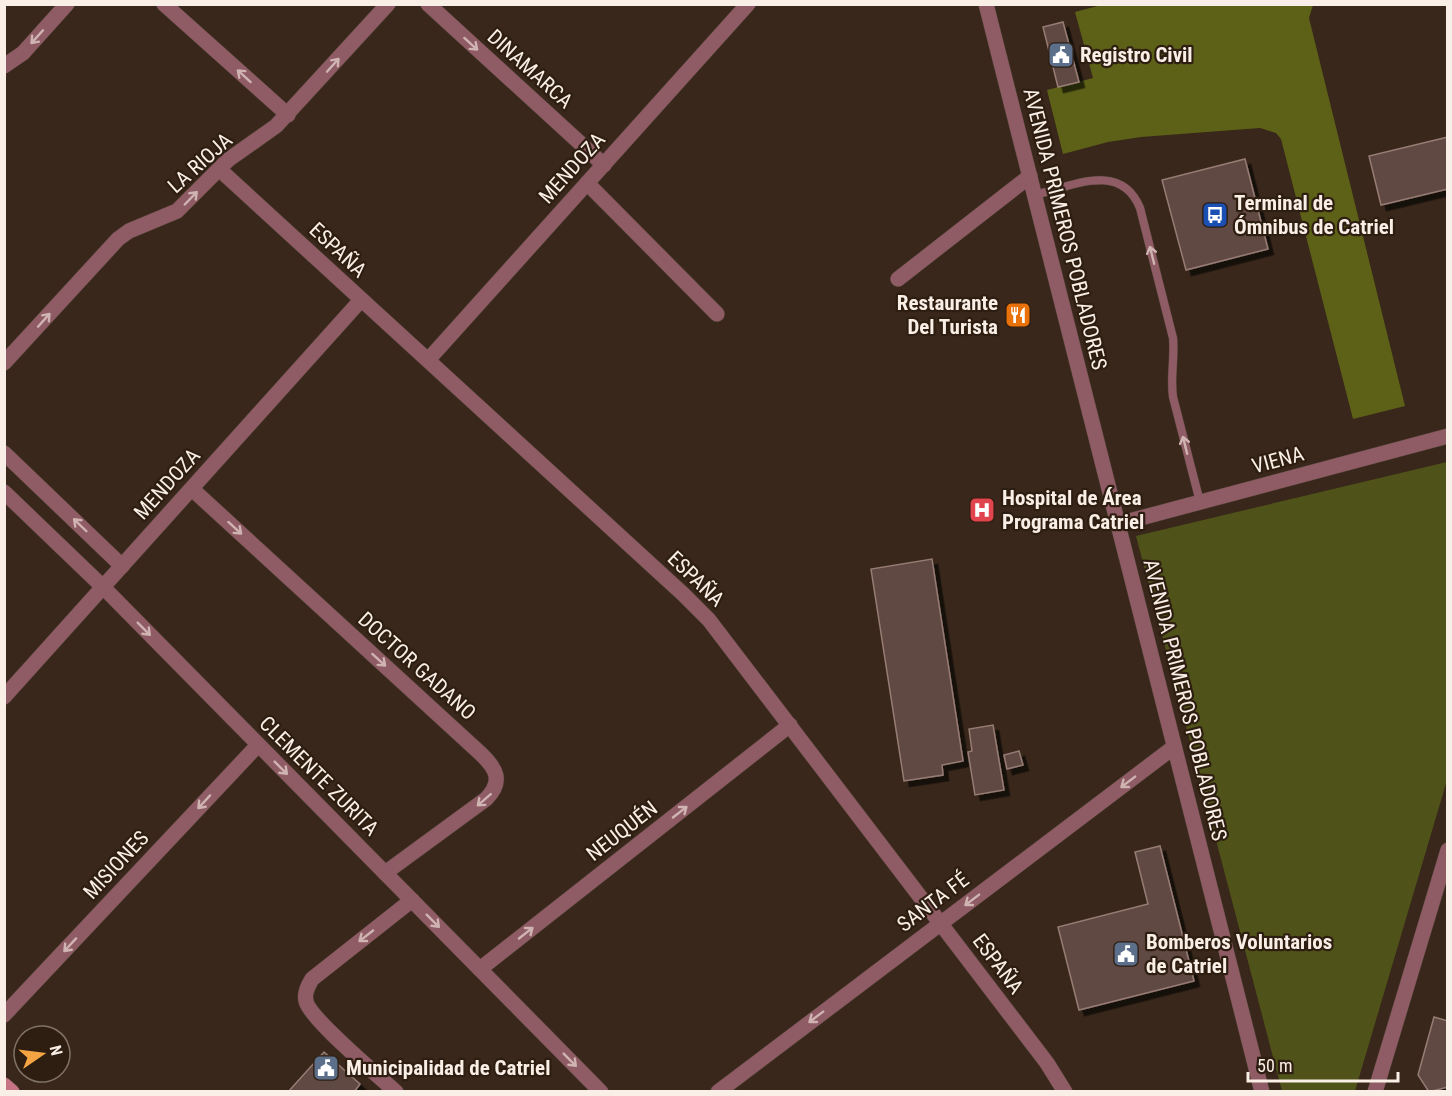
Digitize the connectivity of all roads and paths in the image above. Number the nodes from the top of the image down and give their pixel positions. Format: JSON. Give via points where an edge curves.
{"nodes":[{"id":1,"x":67,"y":4,"type":"edge"},
{"id":2,"x":165,"y":4,"type":"edge"},
{"id":3,"x":388,"y":4,"type":"edge"},
{"id":4,"x":428,"y":4,"type":"edge"},
{"id":5,"x":748,"y":4,"type":"edge"},
{"id":6,"x":987,"y":4,"type":"edge"},
{"id":7,"x":4,"y":66,"type":"edge"},
{"id":8,"x":288,"y":115,"type":"junction"},
{"id":9,"x":604,"y":165,"type":"junction"},
{"id":10,"x":219,"y":169,"type":"junction"},
{"id":11,"x":1030,"y":176,"type":"junction"},
{"id":12,"x":587,"y":183,"type":"junction"},
{"id":13,"x":1035,"y":195,"type":"junction"},
{"id":14,"x":897,"y":279,"type":"dead end"},
{"id":15,"x":362,"y":300,"type":"junction"},
{"id":16,"x":717,"y":314,"type":"dead end"},
{"id":17,"x":428,"y":360,"type":"junction"},
{"id":18,"x":4,"y":363,"type":"edge"},
{"id":19,"x":1448,"y":436,"type":"edge"},
{"id":20,"x":4,"y":453,"type":"edge"},
{"id":21,"x":192,"y":489,"type":"junction"},
{"id":22,"x":4,"y":492,"type":"edge"},
{"id":23,"x":1200,"y":502,"type":"junction"},
{"id":24,"x":1118,"y":524,"type":"junction"},
{"id":25,"x":122,"y":566,"type":"junction"},
{"id":26,"x":103,"y":587,"type":"junction"},
{"id":27,"x":4,"y":696,"type":"edge"},
{"id":28,"x":790,"y":725,"type":"junction"},
{"id":29,"x":258,"y":745,"type":"junction"},
{"id":30,"x":1174,"y":747,"type":"junction"},
{"id":31,"x":1448,"y":850,"type":"edge"},
{"id":32,"x":385,"y":873,"type":"junction"},
{"id":33,"x":412,"y":900,"type":"junction"},
{"id":34,"x":941,"y":923,"type":"junction"},
{"id":35,"x":480,"y":969,"type":"junction"},
{"id":36,"x":4,"y":1015,"type":"edge"},
{"id":37,"x":4,"y":1085,"type":"edge"},
{"id":38,"x":12,"y":1092,"type":"edge"},
{"id":39,"x":396,"y":1092,"type":"edge"},
{"id":40,"x":601,"y":1092,"type":"edge"},
{"id":41,"x":718,"y":1092,"type":"edge"},
{"id":42,"x":1065,"y":1092,"type":"edge"},
{"id":43,"x":1262,"y":1092,"type":"edge"},
{"id":44,"x":1375,"y":1092,"type":"edge"}],
"edges":[{"from":1,"to":7,"type":"street","one_way":true,"via":[[23,53]]},
{"from":8,"to":2,"type":"street","one_way":true},
{"from":8,"to":3,"type":"street","name":"LA RIOJA","one_way":true},
{"from":4,"to":9,"type":"street","name":"DINAMARCA","one_way":true},
{"from":5,"to":9,"type":"street","name":"MENDOZA"},
{"from":6,"to":11,"type":"street","name":"AVENIDA PRIMEROS POBLADORES"},
{"from":8,"to":10,"type":"street","name":"LA RIOJA"},
{"from":9,"to":12,"type":"street","name":"MENDOZA"},
{"from":10,"to":15,"type":"street","name":"ESPAÑA"},
{"from":18,"to":10,"type":"street","name":"LA RIOJA","one_way":true,"via":[[118,239],[177,212]]},
{"from":11,"to":13,"type":"street","name":"AVENIDA PRIMEROS POBLADORES"},
{"from":11,"to":14,"type":"street"},
{"from":12,"to":16,"type":"street"},
{"from":12,"to":17,"type":"street","name":"MENDOZA"},
{"from":23,"to":13,"type":"lane","one_way":true,"via":[[1171,386],[1173,338],[1136,196],[1120,183],[1095,180]]},
{"from":13,"to":24,"type":"street","name":"AVENIDA PRIMEROS POBLADORES"},
{"from":15,"to":17,"type":"street","name":"ESPAÑA"},
{"from":15,"to":21,"type":"street","name":"MENDOZA"},
{"from":17,"to":28,"type":"street","name":"ESPAÑA","via":[[697,607]]},
{"from":19,"to":23,"type":"street","name":"VIENA"},
{"from":25,"to":20,"type":"street","one_way":true},
{"from":21,"to":25,"type":"street","name":"MENDOZA"},
{"from":21,"to":32,"type":"street","name":"DOCTOR GADANO","one_way":true,"via":[[494,767],[496,785],[486,799]]},
{"from":22,"to":26,"type":"street","name":"CLEMENTE ZURITA"},
{"from":23,"to":24,"type":"street","name":"VIENA"},
{"from":24,"to":30,"type":"street","name":"AVENIDA PRIMEROS POBLADORES"},
{"from":25,"to":26,"type":"street","name":"MENDOZA"},
{"from":26,"to":27,"type":"street","name":"MENDOZA"},
{"from":26,"to":29,"type":"street","name":"CLEMENTE ZURITA","one_way":true},
{"from":28,"to":34,"type":"street","name":"ESPAÑA"},
{"from":35,"to":28,"type":"street","name":"NEUQUÉN","one_way":true},
{"from":29,"to":32,"type":"street","name":"CLEMENTE ZURITA","one_way":true},
{"from":29,"to":36,"type":"street","name":"MISIONES","one_way":true},
{"from":30,"to":34,"type":"street","name":"SANTA FÉ","one_way":true},
{"from":30,"to":43,"type":"street","name":"AVENIDA PRIMEROS POBLADORES"},
{"from":31,"to":44,"type":"street"},
{"from":32,"to":33,"type":"street","name":"CLEMENTE ZURITA"},
{"from":33,"to":35,"type":"street","name":"CLEMENTE ZURITA","one_way":true},
{"from":33,"to":39,"type":"street","one_way":true,"via":[[312,979],[305,1000],[317,1019]]},
{"from":34,"to":41,"type":"street","name":"SANTA FÉ","one_way":true},
{"from":34,"to":42,"type":"street","name":"ESPAÑA"},
{"from":35,"to":40,"type":"street","name":"CLEMENTE ZURITA","one_way":true},
{"from":37,"to":38,"type":"main road"}]}
